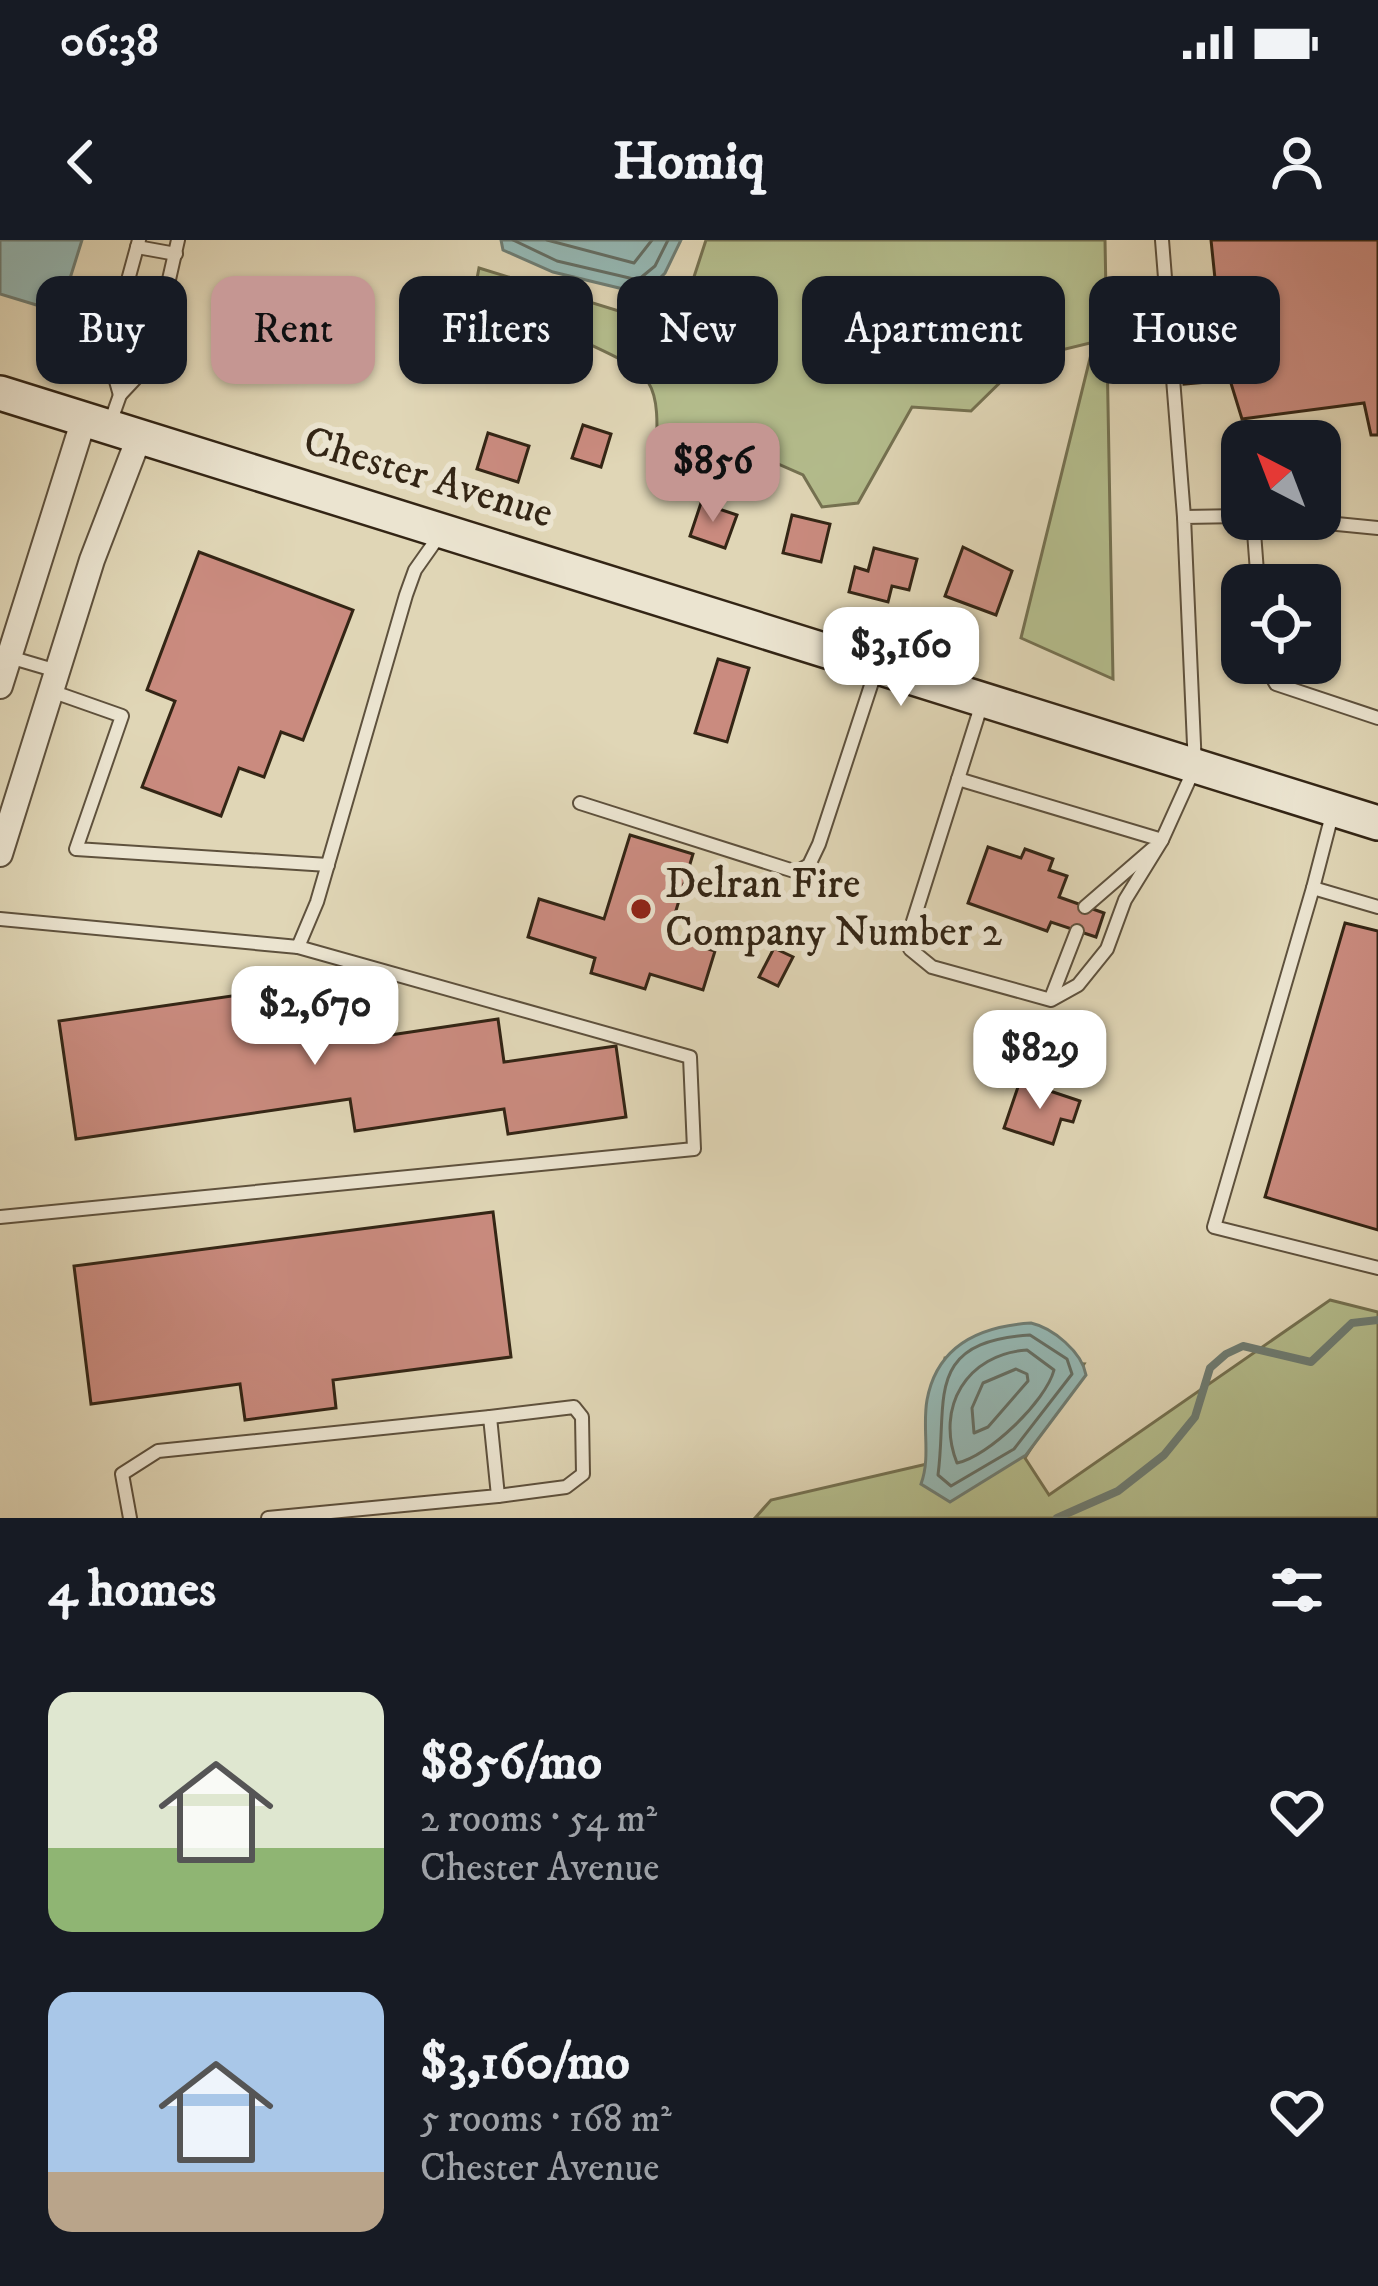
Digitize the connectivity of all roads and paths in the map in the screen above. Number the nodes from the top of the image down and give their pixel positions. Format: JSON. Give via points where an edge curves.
{"nodes":[{"id":1,"x":1162,"y":240,"type":"edge"},
{"id":2,"x":138,"y":244,"type":"edge"},
{"id":3,"x":177,"y":247,"type":"edge"},
{"id":4,"x":0,"y":393,"type":"edge"},
{"id":5,"x":113,"y":419,"type":"junction"},
{"id":6,"x":1221,"y":516,"type":"edge"},
{"id":7,"x":1184,"y":517,"type":"junction"},
{"id":8,"x":1341,"y":524,"type":"edge"},
{"id":9,"x":1378,"y":528,"type":"edge"},
{"id":10,"x":444,"y":530,"type":"junction"},
{"id":11,"x":5,"y":656,"type":"edge"},
{"id":12,"x":878,"y":665,"type":"junction"},
{"id":13,"x":54,"y":681,"type":"junction"},
{"id":14,"x":1275,"y":684,"type":"edge"},
{"id":15,"x":0,"y":686,"type":"edge"},
{"id":16,"x":984,"y":698,"type":"junction"},
{"id":17,"x":1378,"y":718,"type":"edge"},
{"id":18,"x":1195,"y":767,"type":"junction"},
{"id":19,"x":958,"y":779,"type":"junction"},
{"id":20,"x":580,"y":802,"type":"dead end"},
{"id":21,"x":1333,"y":810,"type":"junction"},
{"id":22,"x":1378,"y":823,"type":"edge"},
{"id":23,"x":1162,"y":840,"type":"junction"},
{"id":24,"x":0,"y":854,"type":"edge"},
{"id":25,"x":328,"y":865,"type":"junction"},
{"id":26,"x":1313,"y":888,"type":"junction"},
{"id":27,"x":1085,"y":907,"type":"dead end"},
{"id":28,"x":1378,"y":907,"type":"edge"},
{"id":29,"x":0,"y":919,"type":"edge"},
{"id":30,"x":1077,"y":931,"type":"dead end"},
{"id":31,"x":298,"y":947,"type":"junction"},
{"id":32,"x":1051,"y":1000,"type":"junction"},
{"id":33,"x":0,"y":1217,"type":"edge"},
{"id":34,"x":1378,"y":1268,"type":"edge"},
{"id":35,"x":490,"y":1418,"type":"junction"},
{"id":36,"x":498,"y":1496,"type":"junction"},
{"id":37,"x":130,"y":1518,"type":"edge"},
{"id":38,"x":268,"y":1518,"type":"edge"}],
"edges":[{"from":1,"to":7,"type":"lane"},
{"from":2,"to":3,"type":"lane"},
{"from":2,"to":5,"type":"lane","via":[[109,353]]},
{"from":3,"to":5,"type":"lane","via":[[150,363]]},
{"from":4,"to":5,"type":"street","name":"Chester Avenue"},
{"from":5,"to":10,"type":"street","name":"Chester Avenue"},
{"from":5,"to":11,"type":"street"},
{"from":5,"to":13,"type":"street"},
{"from":6,"to":7,"type":"lane"},
{"from":7,"to":18,"type":"lane"},
{"from":8,"to":9,"type":"lane"},
{"from":10,"to":12,"type":"street","name":"Chester Avenue"},
{"from":10,"to":25,"type":"lane","via":[[415,569]]},
{"from":11,"to":13,"type":"lane"},
{"from":11,"to":15,"type":"street"},
{"from":12,"to":16,"type":"street","name":"Chester Avenue"},
{"from":12,"to":20,"type":"lane","via":[[819,844],[797,872]]},
{"from":13,"to":24,"type":"street"},
{"from":13,"to":25,"type":"lane","via":[[122,716],[76,849]]},
{"from":14,"to":17,"type":"lane"},
{"from":16,"to":18,"type":"street","name":"Chester Avenue"},
{"from":16,"to":19,"type":"lane"},
{"from":18,"to":21,"type":"street","name":"Chester Avenue"},
{"from":18,"to":23,"type":"lane"},
{"from":19,"to":23,"type":"lane"},
{"from":19,"to":32,"type":"lane","via":[[910,949],[932,967]]},
{"from":21,"to":22,"type":"street","name":"Chester Avenue"},
{"from":21,"to":26,"type":"lane"},
{"from":23,"to":27,"type":"lane"},
{"from":23,"to":32,"type":"lane","via":[[1125,900],[1107,949],[1078,985]]},
{"from":25,"to":31,"type":"lane"},
{"from":26,"to":28,"type":"lane"},
{"from":26,"to":34,"type":"lane","via":[[1214,1227]]},
{"from":29,"to":31,"type":"lane"},
{"from":30,"to":32,"type":"lane"},
{"from":31,"to":33,"type":"lane","via":[[690,1057],[694,1149]]},
{"from":35,"to":36,"type":"lane"},
{"from":35,"to":36,"type":"lane","via":[[574,1407],[582,1417],[583,1474],[566,1487]]},
{"from":35,"to":37,"type":"lane","via":[[158,1451],[122,1474]]},
{"from":36,"to":38,"type":"lane"}]}
